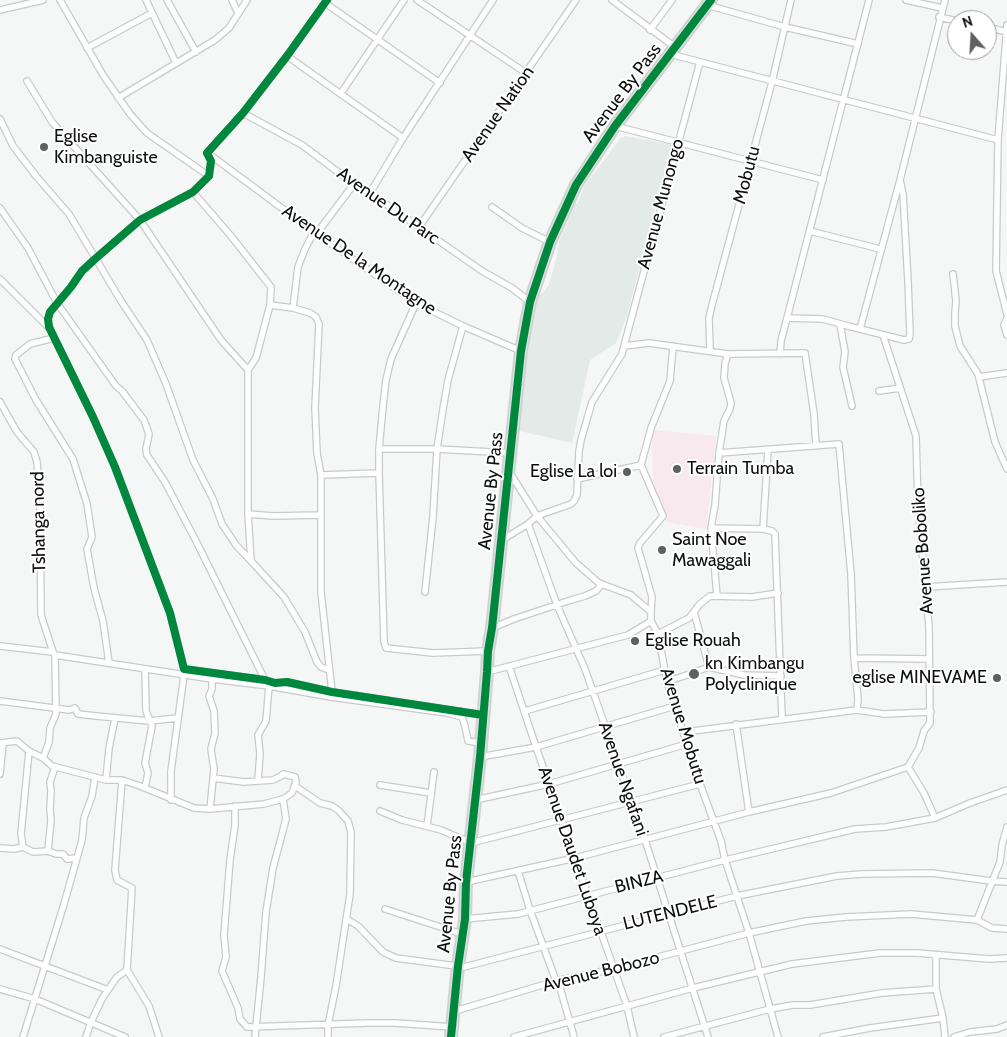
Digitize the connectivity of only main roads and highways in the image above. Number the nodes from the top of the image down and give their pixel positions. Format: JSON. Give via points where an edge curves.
{"nodes":[{"id":1,"x":709,"y":3,"type":"edge"},
{"id":2,"x":452,"y":1032,"type":"edge"}],
"edges":[{"from":1,"to":2,"type":"highway","name":"Avenue By Pass","via":[[615,126],[576,185],[550,242],[530,302],[521,351],[488,651]]}]}
